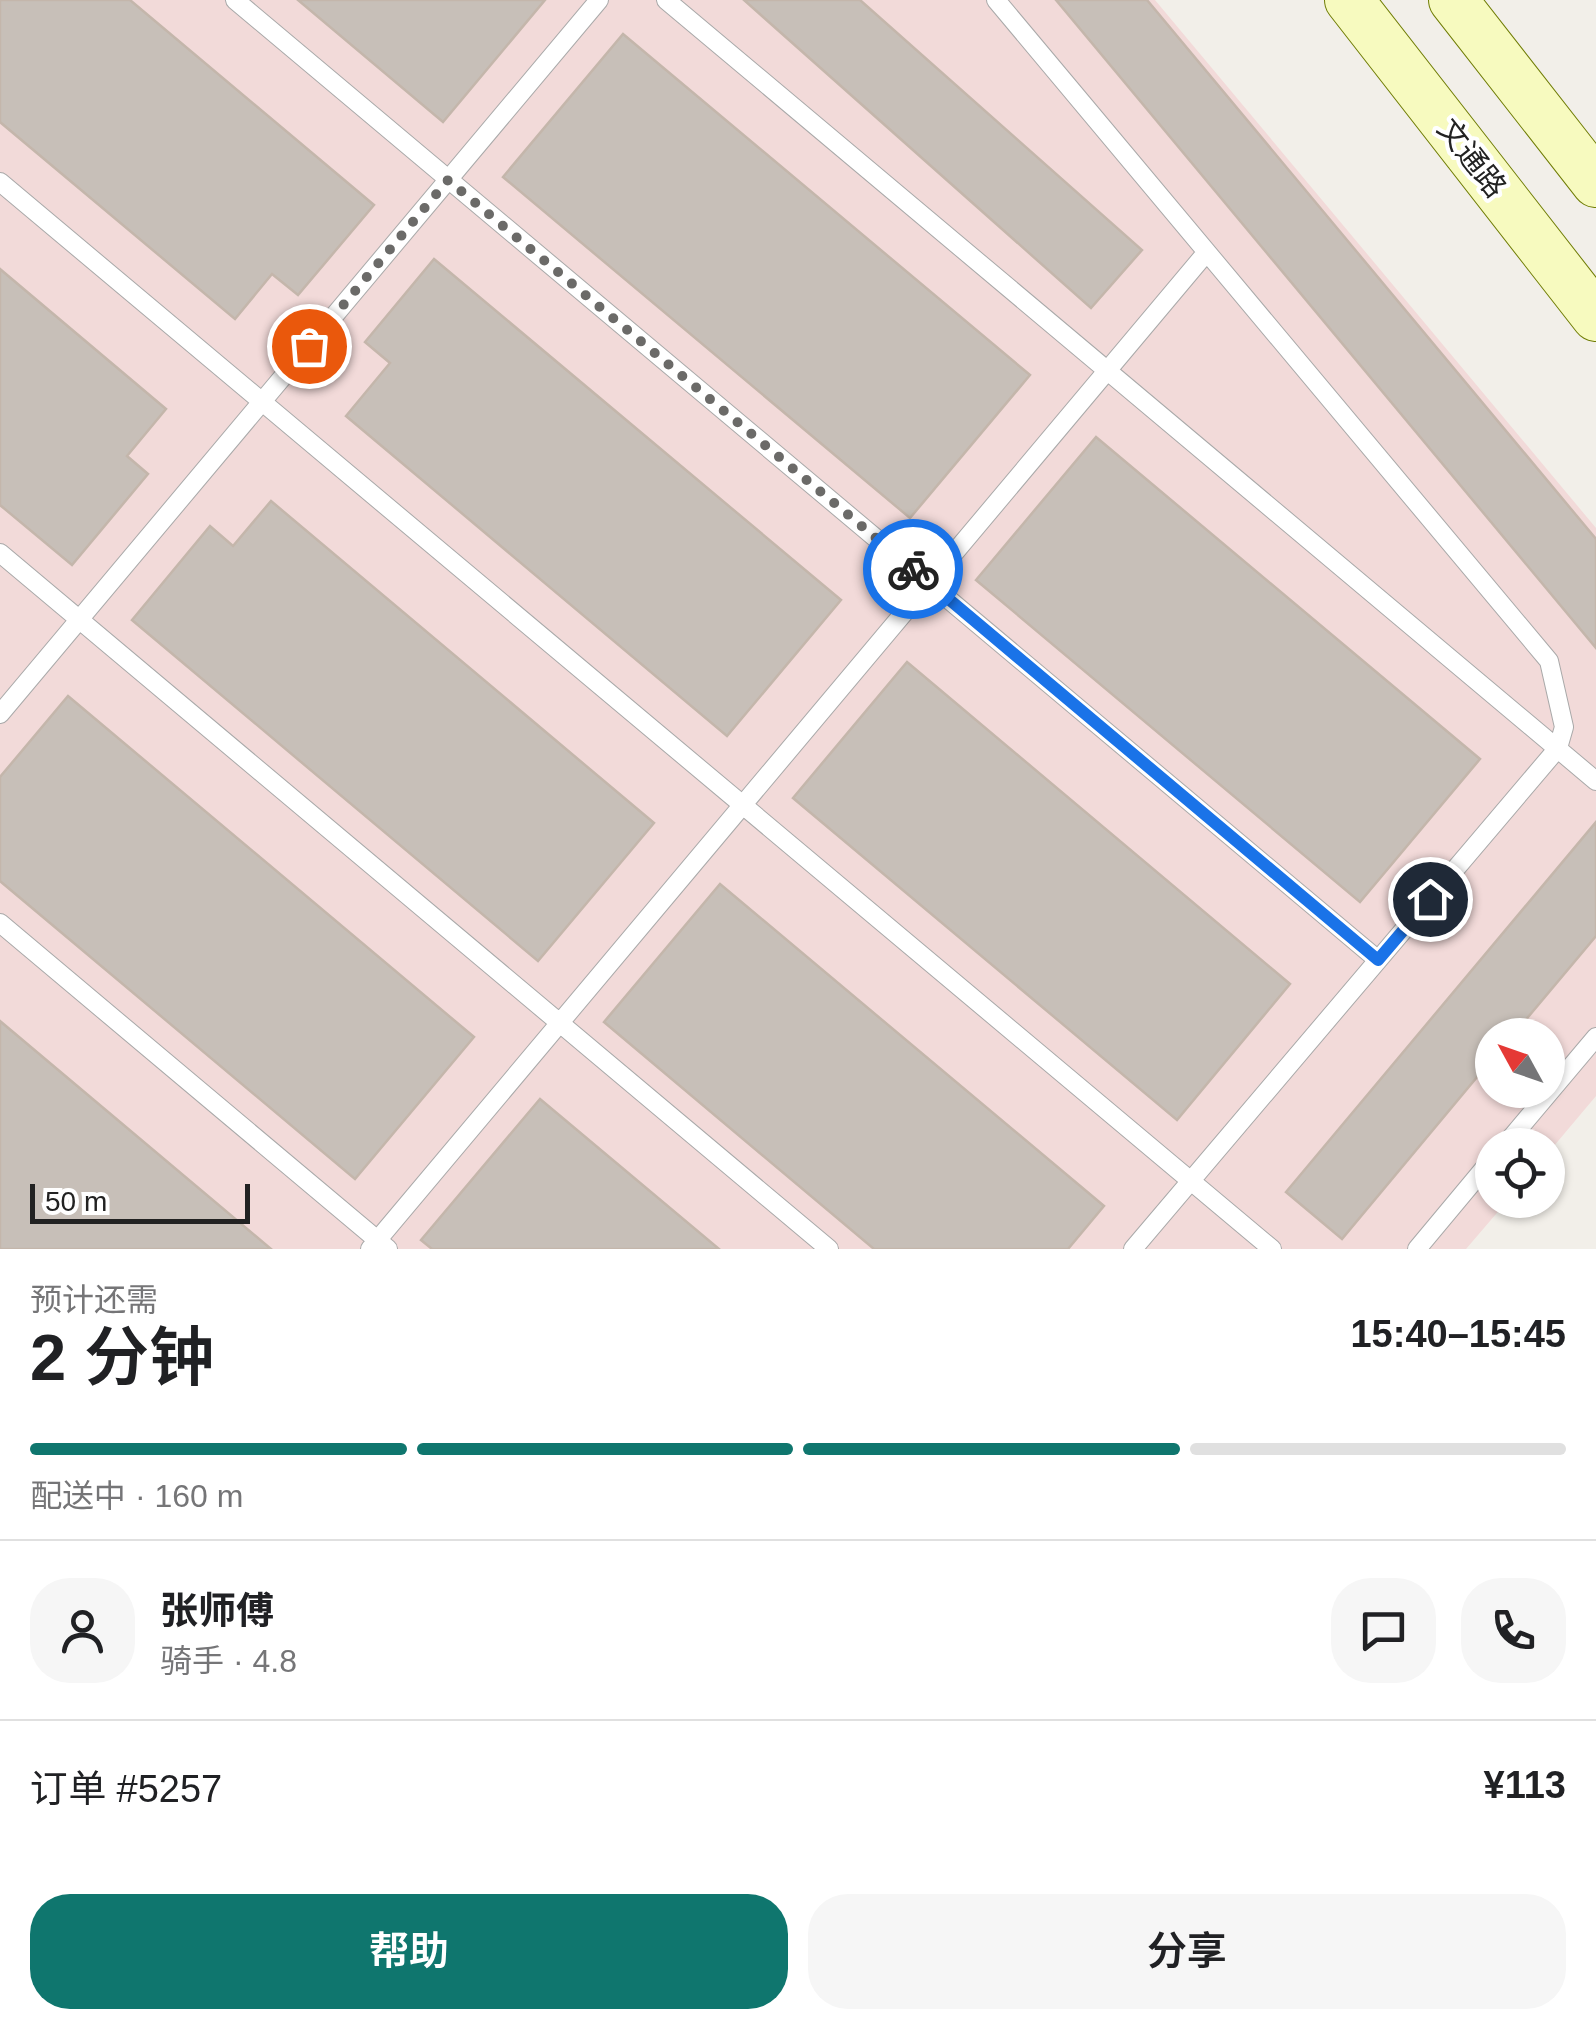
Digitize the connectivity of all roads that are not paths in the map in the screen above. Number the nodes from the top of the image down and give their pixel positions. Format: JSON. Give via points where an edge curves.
{"nodes":[{"id":1,"x":235,"y":0,"type":"edge"},
{"id":2,"x":599,"y":0,"type":"edge"},
{"id":3,"x":666,"y":0,"type":"edge"},
{"id":4,"x":996,"y":0,"type":"edge"},
{"id":5,"x":1349,"y":0,"type":"edge"},
{"id":6,"x":1454,"y":0,"type":"edge"},
{"id":7,"x":448,"y":180,"type":"junction"},
{"id":8,"x":0,"y":182,"type":"edge"},
{"id":9,"x":1596,"y":183,"type":"edge"},
{"id":10,"x":1206,"y":253,"type":"junction"},
{"id":11,"x":1596,"y":316,"type":"edge"},
{"id":12,"x":1107,"y":370,"type":"junction"},
{"id":13,"x":262,"y":402,"type":"junction"},
{"id":14,"x":0,"y":553,"type":"edge"},
{"id":15,"x":929,"y":583,"type":"junction"},
{"id":16,"x":79,"y":620,"type":"junction"},
{"id":17,"x":0,"y":714,"type":"edge"},
{"id":18,"x":1558,"y":748,"type":"junction"},
{"id":19,"x":1596,"y":780,"type":"edge"},
{"id":20,"x":743,"y":805,"type":"junction"},
{"id":21,"x":0,"y":924,"type":"edge"},
{"id":22,"x":1378,"y":960,"type":"junction"},
{"id":23,"x":560,"y":1023,"type":"junction"},
{"id":24,"x":1596,"y":1037,"type":"edge"},
{"id":25,"x":1519,"y":1128,"type":"edge"},
{"id":26,"x":1475,"y":1180,"type":"edge"},
{"id":27,"x":1191,"y":1181,"type":"junction"},
{"id":28,"x":378,"y":1246,"type":"edge"},
{"id":29,"x":829,"y":1249,"type":"edge"},
{"id":30,"x":1133,"y":1249,"type":"edge"},
{"id":31,"x":1272,"y":1249,"type":"edge"},
{"id":32,"x":1417,"y":1249,"type":"edge"}],
"edges":[{"from":1,"to":7,"type":"lane"},
{"from":2,"to":7,"type":"lane"},
{"from":3,"to":12,"type":"lane"},
{"from":4,"to":10,"type":"lane"},
{"from":5,"to":11,"type":"main road","name":"文通路"},
{"from":6,"to":9,"type":"main road"},
{"from":7,"to":13,"type":"lane"},
{"from":7,"to":15,"type":"lane"},
{"from":8,"to":13,"type":"lane"},
{"from":10,"to":12,"type":"lane"},
{"from":10,"to":18,"type":"lane","via":[[1549,662],[1564,728]]},
{"from":12,"to":15,"type":"lane"},
{"from":12,"to":18,"type":"lane"},
{"from":13,"to":16,"type":"lane"},
{"from":13,"to":20,"type":"lane"},
{"from":14,"to":16,"type":"lane"},
{"from":15,"to":20,"type":"lane"},
{"from":15,"to":22,"type":"lane"},
{"from":16,"to":17,"type":"lane"},
{"from":16,"to":23,"type":"lane"},
{"from":18,"to":19,"type":"lane"},
{"from":18,"to":22,"type":"lane"},
{"from":20,"to":23,"type":"lane"},
{"from":20,"to":27,"type":"lane"},
{"from":21,"to":28,"type":"lane"},
{"from":22,"to":27,"type":"lane"},
{"from":23,"to":28,"type":"lane"},
{"from":23,"to":29,"type":"lane"},
{"from":24,"to":25,"type":"lane"},
{"from":26,"to":32,"type":"lane"},
{"from":27,"to":30,"type":"lane"},
{"from":27,"to":31,"type":"lane"}]}
